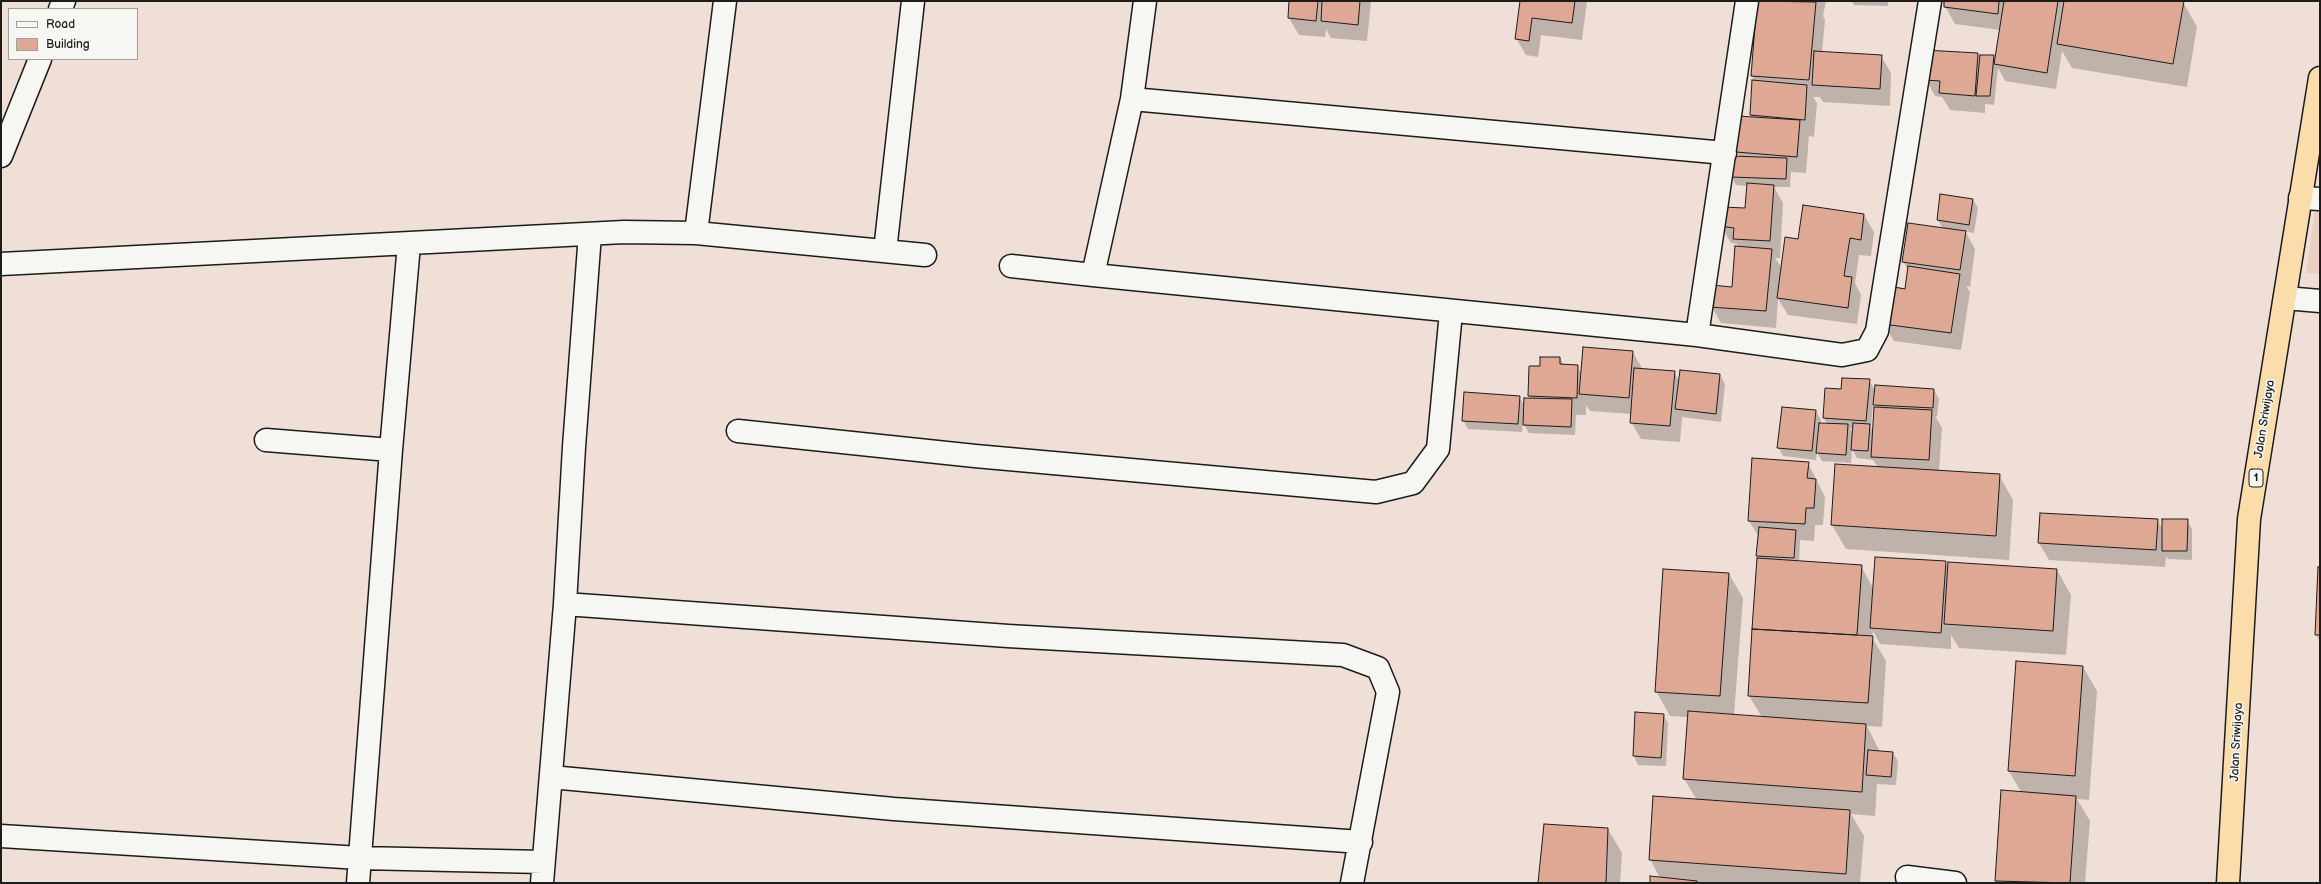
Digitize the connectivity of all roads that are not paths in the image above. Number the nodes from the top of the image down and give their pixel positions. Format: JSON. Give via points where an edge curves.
{"nodes":[{"id":1,"x":725,"y":1,"type":"edge"},
{"id":2,"x":913,"y":1,"type":"edge"},
{"id":3,"x":1145,"y":1,"type":"edge"},
{"id":4,"x":1747,"y":1,"type":"edge"},
{"id":5,"x":1930,"y":1,"type":"edge"},
{"id":6,"x":40,"y":60,"type":"edge"},
{"id":7,"x":2320,"y":78,"type":"edge"},
{"id":8,"x":1132,"y":99,"type":"junction"},
{"id":9,"x":1725,"y":153,"type":"junction"},
{"id":10,"x":1,"y":156,"type":"edge"},
{"id":11,"x":2310,"y":198,"type":"edge"},
{"id":12,"x":696,"y":233,"type":"junction"},
{"id":13,"x":590,"y":234,"type":"junction"},
{"id":14,"x":409,"y":244,"type":"junction"},
{"id":15,"x":885,"y":251,"type":"junction"},
{"id":16,"x":925,"y":255,"type":"dead end"},
{"id":17,"x":1,"y":264,"type":"edge"},
{"id":18,"x":1011,"y":266,"type":"dead end"},
{"id":19,"x":1093,"y":275,"type":"junction"},
{"id":20,"x":2284,"y":298,"type":"junction"},
{"id":21,"x":2320,"y":301,"type":"edge"},
{"id":22,"x":1451,"y":312,"type":"junction"},
{"id":23,"x":1697,"y":335,"type":"junction"},
{"id":24,"x":738,"y":431,"type":"dead end"},
{"id":25,"x":266,"y":440,"type":"dead end"},
{"id":26,"x":391,"y":450,"type":"junction"},
{"id":27,"x":565,"y":604,"type":"junction"},
{"id":28,"x":551,"y":777,"type":"junction"},
{"id":29,"x":1,"y":836,"type":"edge"},
{"id":30,"x":1361,"y":842,"type":"junction"},
{"id":31,"x":360,"y":858,"type":"junction"},
{"id":32,"x":542,"y":873,"type":"edge"},
{"id":33,"x":1907,"y":877,"type":"dead end"},
{"id":34,"x":358,"y":883,"type":"edge"},
{"id":35,"x":1352,"y":883,"type":"edge"},
{"id":36,"x":1955,"y":883,"type":"edge"},
{"id":37,"x":2228,"y":883,"type":"edge"}],
"edges":[{"from":1,"to":12,"type":"street"},
{"from":2,"to":15,"type":"street"},
{"from":3,"to":8,"type":"street"},
{"from":4,"to":9,"type":"street"},
{"from":5,"to":23,"type":"street","via":[[1876,331],[1867,350],[1842,355]]},
{"from":6,"to":10,"type":"street"},
{"from":7,"to":11,"type":"highway","name":"Jalan Sriwijaya","number":"1"},
{"from":8,"to":9,"type":"street"},
{"from":8,"to":19,"type":"street"},
{"from":9,"to":23,"type":"street"},
{"from":11,"to":20,"type":"highway","name":"Jalan Sriwijaya","number":"1"},
{"from":12,"to":13,"type":"street"},
{"from":12,"to":15,"type":"street"},
{"from":13,"to":14,"type":"street"},
{"from":13,"to":27,"type":"street"},
{"from":14,"to":17,"type":"street"},
{"from":14,"to":26,"type":"street"},
{"from":15,"to":16,"type":"street"},
{"from":18,"to":19,"type":"street"},
{"from":19,"to":22,"type":"street"},
{"from":20,"to":21,"type":"street"},
{"from":20,"to":37,"type":"highway","name":"Jalan Sriwijaya","number":"1","via":[[2249,519]]},
{"from":22,"to":23,"type":"street"},
{"from":22,"to":24,"type":"street","via":[[1438,450],[1414,483],[1376,492],[975,456]]},
{"from":25,"to":26,"type":"street"},
{"from":26,"to":31,"type":"street"},
{"from":27,"to":28,"type":"street"},
{"from":27,"to":30,"type":"street","via":[[1008,636],[1343,655],[1378,668],[1388,692]]},
{"from":28,"to":30,"type":"street","via":[[894,809]]},
{"from":28,"to":32,"type":"street"},
{"from":29,"to":31,"type":"street"},
{"from":30,"to":35,"type":"street"},
{"from":31,"to":32,"type":"street"},
{"from":31,"to":34,"type":"street"},
{"from":33,"to":36,"type":"street"}]}
